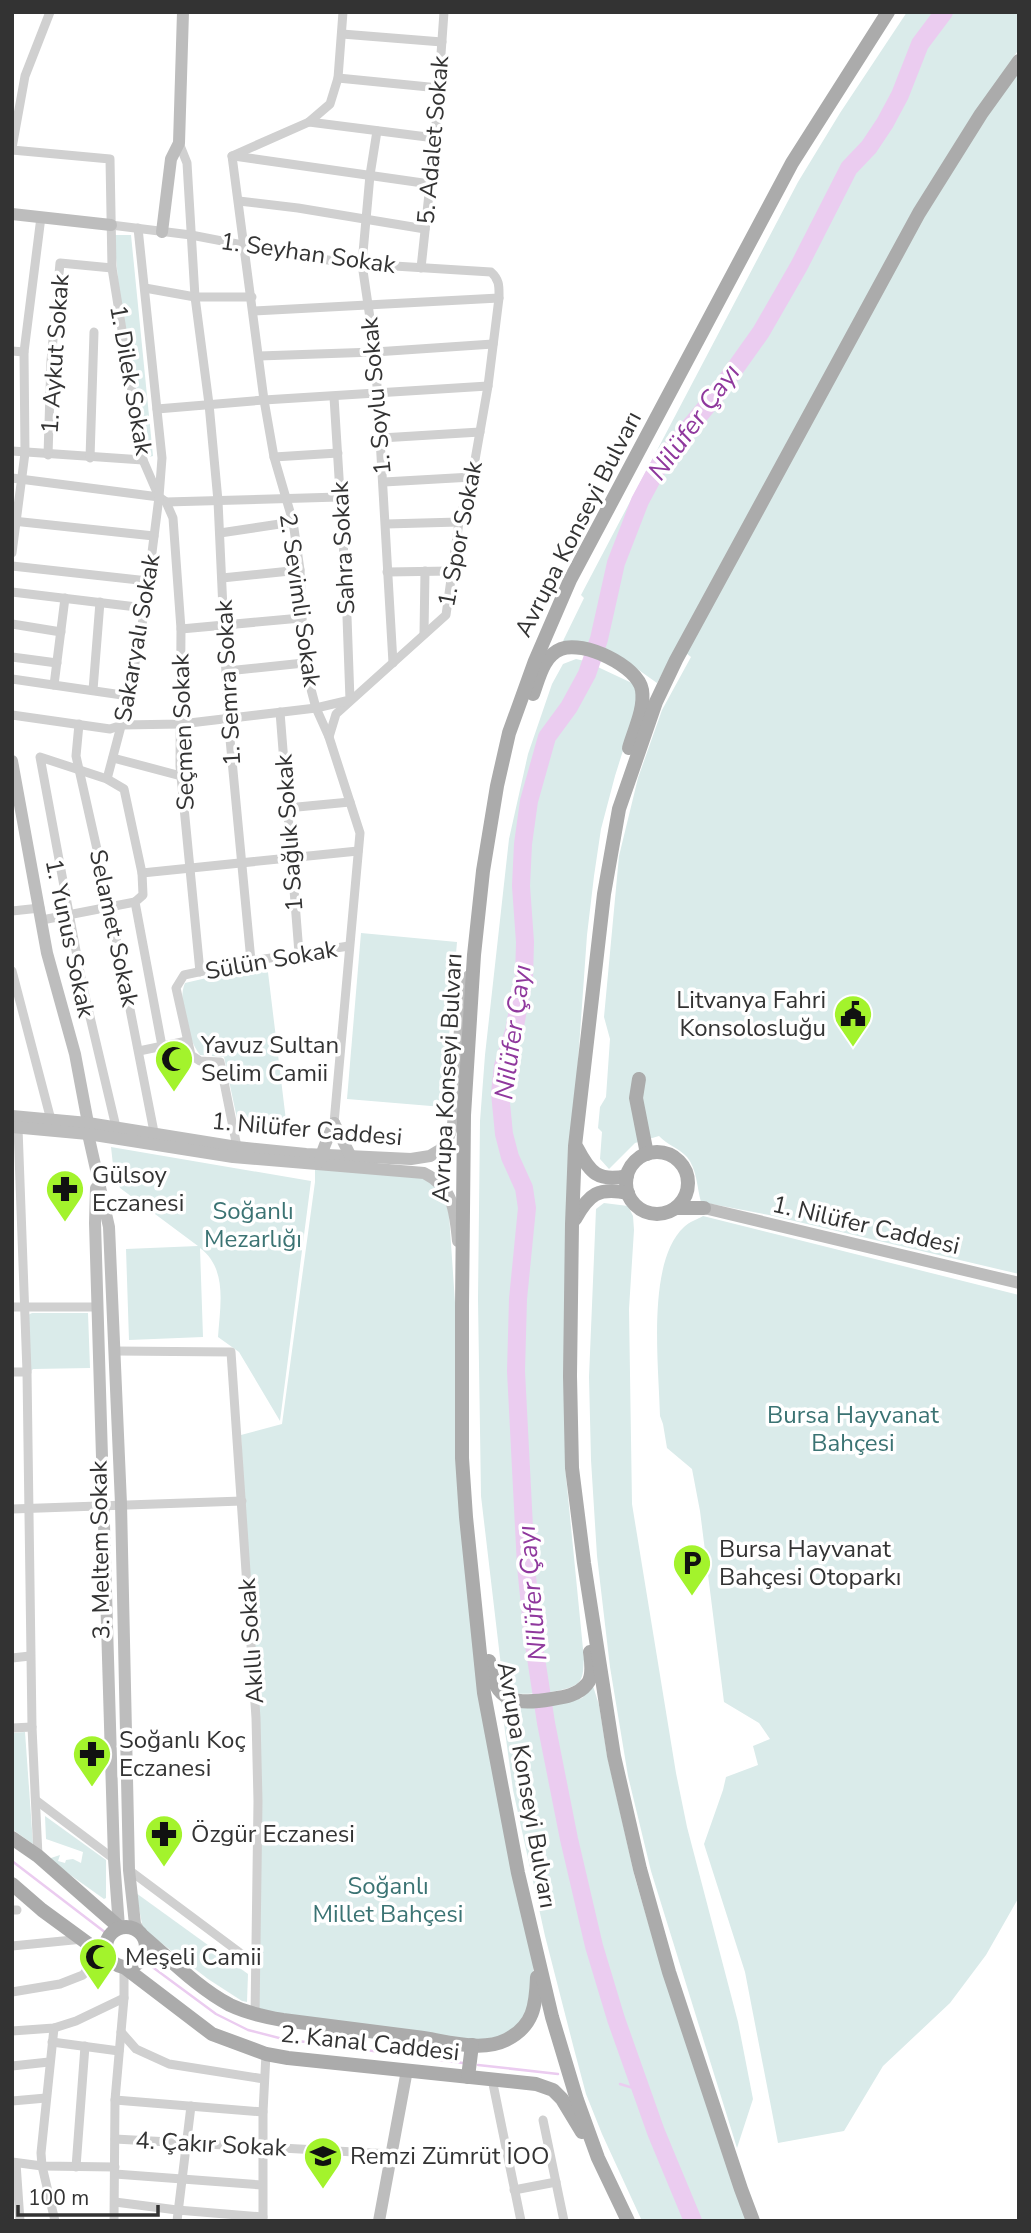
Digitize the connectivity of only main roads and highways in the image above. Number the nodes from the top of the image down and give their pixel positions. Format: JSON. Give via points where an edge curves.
{"nodes":[{"id":1,"x":888,"y":12,"type":"edge"},
{"id":2,"x":1019,"y":61,"type":"edge"},
{"id":3,"x":484,"y":871,"type":"junction"},
{"id":4,"x":600,"y":942,"type":"junction"},
{"id":5,"x":575,"y":1146,"type":"junction"},
{"id":6,"x":628,"y":1176,"type":"junction"},
{"id":7,"x":687,"y":1190,"type":"junction"},
{"id":8,"x":628,"y":1193,"type":"junction"},
{"id":9,"x":676,"y":1208,"type":"junction"},
{"id":10,"x":572,"y":1224,"type":"junction"},
{"id":11,"x":584,"y":1563,"type":"junction"},
{"id":12,"x":472,"y":1571,"type":"junction"},
{"id":13,"x":12,"y":1838,"type":"edge"},
{"id":14,"x":12,"y":1884,"type":"edge"},
{"id":15,"x":120,"y":1927,"type":"junction"},
{"id":16,"x":141,"y":1934,"type":"junction"},
{"id":17,"x":105,"y":1956,"type":"junction"},
{"id":18,"x":538,"y":1962,"type":"junction"},
{"id":19,"x":124,"y":1967,"type":"junction"},
{"id":20,"x":472,"y":2045,"type":"junction"},
{"id":21,"x":468,"y":2077,"type":"junction"},
{"id":22,"x":598,"y":2158,"type":"junction"},
{"id":23,"x":628,"y":2221,"type":"edge"},
{"id":24,"x":753,"y":2221,"type":"edge"}],
"edges":[{"from":1,"to":3,"type":"main road","name":"Avrupa Konseyi Bulvarı","via":[[792,163],[570,580],[509,733]]},
{"from":2,"to":4,"type":"main road","via":[[919,213],[656,702],[618,809]]},
{"from":3,"to":4,"type":"main road","via":[[525,714],[546,661],[570,647],[587,649],[627,667],[639,680],[643,704],[607,826],[598,874]]},
{"from":3,"to":12,"type":"main road","name":"Avrupa Konseyi Bulvarı","via":[[464,1115],[463,1458]]},
{"from":4,"to":5,"type":"main road"},
{"from":5,"to":6,"type":"main road","via":[[592,1172],[602,1177]]},
{"from":5,"to":10,"type":"main road"},
{"from":6,"to":7,"type":"main road","via":[[634,1163],[653,1154],[670,1155],[687,1172]]},
{"from":6,"to":8,"type":"main road"},
{"from":7,"to":9,"type":"main road"},
{"from":7,"to":9,"type":"main road","via":[[704,1208]]},
{"from":8,"to":9,"type":"main road","via":[[632,1202],[648,1213]]},
{"from":8,"to":10,"type":"main road","via":[[594,1193]]},
{"from":10,"to":11,"type":"main road","via":[[572,1468]]},
{"from":11,"to":12,"type":"main road","via":[[588,1684],[572,1696],[528,1703],[501,1694],[491,1678]]},
{"from":11,"to":24,"type":"main road","via":[[614,1756],[640,1869],[669,1972]]},
{"from":12,"to":18,"type":"main road","name":"Avrupa Konseyi Bulvarı","via":[[484,1693],[499,1782]]},
{"from":13,"to":15,"type":"main road"},
{"from":14,"to":17,"type":"main road"},
{"from":15,"to":16,"type":"main road","via":[[129,1926]]},
{"from":15,"to":17,"type":"main road","via":[[112,1931]]},
{"from":16,"to":19,"type":"main road","via":[[146,1947],[142,1959]]},
{"from":16,"to":20,"type":"main road","name":"2. Kanal Caddesi","via":[[201,1985],[255,2015]]},
{"from":17,"to":19,"type":"main road"},
{"from":18,"to":20,"type":"main road","name":"2. Kanal Caddesi","via":[[536,2005],[527,2024],[505,2040]]},
{"from":18,"to":22,"type":"main road","name":"Avrupa Konseyi Bulvarı"},
{"from":19,"to":21,"type":"main road","name":"2. Kanal Caddesi","via":[[212,2034],[266,2054]]},
{"from":20,"to":21,"type":"main road"},
{"from":21,"to":22,"type":"main road","name":"2. Kanal Caddesi","via":[[553,2090]]},
{"from":22,"to":23,"type":"main road","name":"Avrupa Konseyi Bulvarı"}]}
